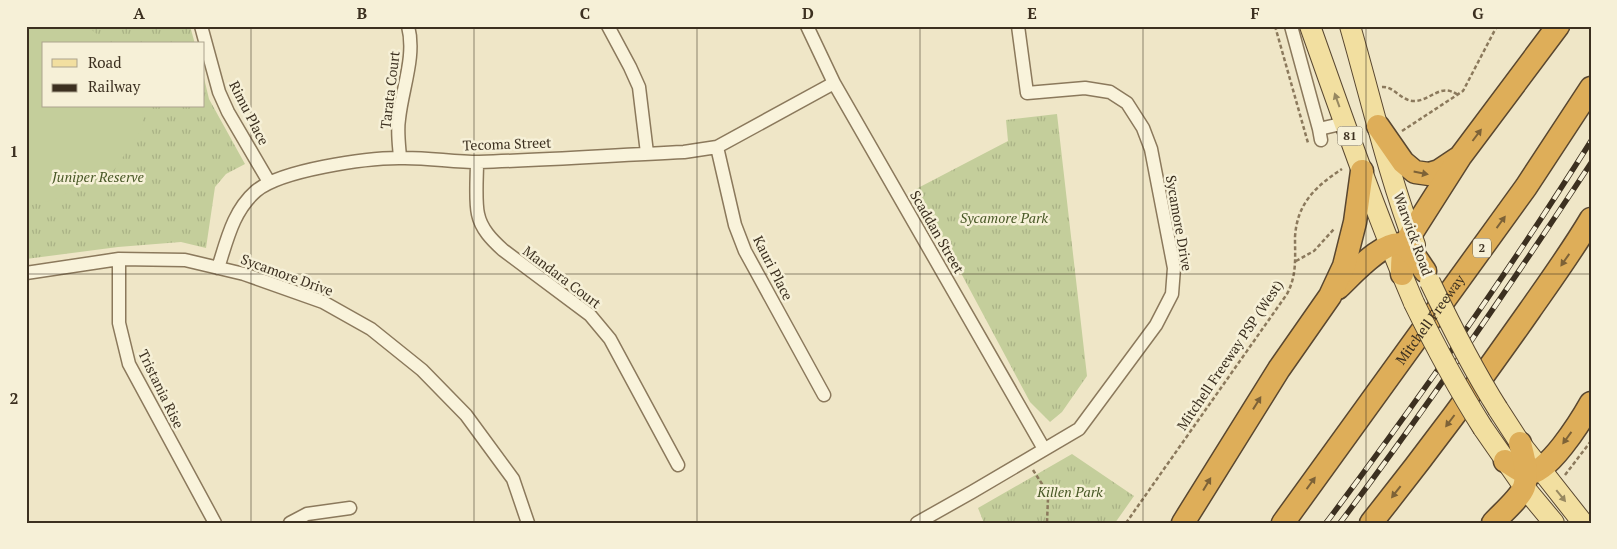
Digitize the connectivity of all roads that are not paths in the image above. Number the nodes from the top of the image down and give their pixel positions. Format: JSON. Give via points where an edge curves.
{"nodes":[{"id":1,"x":201,"y":26,"type":"edge"},
{"id":2,"x":408,"y":26,"type":"edge"},
{"id":3,"x":608,"y":26,"type":"edge"},
{"id":4,"x":808,"y":26,"type":"edge"},
{"id":5,"x":1018,"y":26,"type":"edge"},
{"id":6,"x":1291,"y":26,"type":"edge"},
{"id":7,"x":1310,"y":26,"type":"edge"},
{"id":8,"x":1350,"y":26,"type":"edge"},
{"id":9,"x":1558,"y":26,"type":"edge"},
{"id":10,"x":834,"y":83,"type":"junction"},
{"id":11,"x":1591,"y":88,"type":"edge"},
{"id":12,"x":1345,"y":123,"type":"junction"},
{"id":13,"x":1388,"y":130,"type":"junction"},
{"id":14,"x":717,"y":147,"type":"junction"},
{"id":15,"x":647,"y":154,"type":"junction"},
{"id":16,"x":1460,"y":157,"type":"junction"},
{"id":17,"x":400,"y":158,"type":"junction"},
{"id":18,"x":477,"y":162,"type":"junction"},
{"id":19,"x":1352,"y":170,"type":"junction"},
{"id":20,"x":269,"y":182,"type":"junction"},
{"id":21,"x":1591,"y":219,"type":"edge"},
{"id":22,"x":1402,"y":241,"type":"junction"},
{"id":23,"x":119,"y":259,"type":"junction"},
{"id":24,"x":218,"y":268,"type":"junction"},
{"id":25,"x":26,"y":273,"type":"edge"},
{"id":26,"x":1402,"y":274,"type":"joint"},
{"id":27,"x":1427,"y":276,"type":"joint"},
{"id":28,"x":1330,"y":296,"type":"junction"},
{"id":29,"x":824,"y":395,"type":"dead end"},
{"id":30,"x":1591,"y":403,"type":"edge"},
{"id":31,"x":1520,"y":443,"type":"joint"},
{"id":32,"x":1044,"y":449,"type":"junction"},
{"id":33,"x":1505,"y":461,"type":"joint"},
{"id":34,"x":678,"y":465,"type":"dead end"},
{"id":35,"x":1530,"y":476,"type":"junction"},
{"id":36,"x":350,"y":508,"type":"dead end"},
{"id":37,"x":214,"y":523,"type":"edge"},
{"id":38,"x":290,"y":523,"type":"edge"},
{"id":39,"x":528,"y":523,"type":"edge"},
{"id":40,"x":917,"y":523,"type":"edge"},
{"id":41,"x":1183,"y":523,"type":"edge"},
{"id":42,"x":1283,"y":523,"type":"edge"},
{"id":43,"x":1371,"y":523,"type":"edge"},
{"id":44,"x":1493,"y":523,"type":"edge"},
{"id":45,"x":1554,"y":523,"type":"edge"},
{"id":46,"x":1583,"y":523,"type":"edge"}],
"edges":[{"from":1,"to":20,"type":"street","name":"Rimu Place","via":[[228,112]]},
{"from":2,"to":17,"type":"street","name":"Tarata Court","via":[[410,60],[398,121]]},
{"from":3,"to":15,"type":"street","via":[[639,87]]},
{"from":4,"to":10,"type":"street","name":"Scaddan Street"},
{"from":5,"to":32,"type":"street","name":"Sycamore Drive","via":[[1027,93],[1085,88],[1110,92],[1127,103],[1150,149],[1174,268],[1172,294],[1156,325],[1079,429]]},
{"from":6,"to":12,"type":"street","via":[[1320,135]]},
{"from":12,"to":7,"type":"main road","name":"Warwick Road","number":"81","one_way":true},
{"from":8,"to":13,"type":"main road","name":"Warwick Road","number":"81","via":[[1369,92]]},
{"from":16,"to":9,"type":"highway","one_way":true},
{"from":10,"to":14,"type":"street","name":"Tecoma Street"},
{"from":10,"to":32,"type":"street","name":"Scaddan Street"},
{"from":42,"to":11,"type":"highway","name":"Mitchell Freeway","number":"2","one_way":true,"via":[[1526,187]]},
{"from":12,"to":19,"type":"main road","name":"Warwick Road","number":"81"},
{"from":13,"to":16,"type":"highway","one_way":true,"via":[[1403,162],[1415,172],[1439,172]]},
{"from":13,"to":22,"type":"main road","name":"Warwick Road","number":"81"},
{"from":14,"to":15,"type":"street","name":"Tecoma Street"},
{"from":14,"to":29,"type":"street","name":"Kauri Place","via":[[735,225],[745,251]]},
{"from":15,"to":18,"type":"street","name":"Tecoma Street"},
{"from":16,"to":22,"type":"highway"},
{"from":17,"to":18,"type":"street","name":"Tecoma Street"},
{"from":17,"to":20,"type":"street","name":"Tecoma Street","via":[[332,165]]},
{"from":18,"to":34,"type":"street","name":"Mandara Court","via":[[478,214],[487,232],[503,250],[602,327]]},
{"from":19,"to":22,"type":"main road","name":"Warwick Road","number":"81"},
{"from":19,"to":28,"type":"highway","via":[[1355,222],[1344,266]]},
{"from":20,"to":24,"type":"street","name":"Tecoma Street","via":[[257,190],[233,219]]},
{"from":21,"to":43,"type":"highway","one_way":true,"via":[[1498,356]]},
{"from":22,"to":26,"type":"highway"},
{"from":22,"to":27,"type":"highway"},
{"from":22,"to":28,"type":"highway","via":[[1378,252]]},
{"from":23,"to":24,"type":"street","name":"Sycamore Drive","via":[[185,260]]},
{"from":23,"to":25,"type":"street","name":"Sycamore Drive"},
{"from":23,"to":37,"type":"street","name":"Tristania Rise","via":[[119,323],[129,364]]},
{"from":24,"to":39,"type":"street","name":"Sycamore Drive","via":[[323,302],[371,329],[422,370],[466,415],[513,479]]},
{"from":26,"to":33,"type":"main road","name":"Warwick Road","bridge":true,"via":[[1456,386]]},
{"from":27,"to":31,"type":"main road","name":"Warwick Road","bridge":true,"via":[[1478,378]]},
{"from":41,"to":28,"type":"highway","one_way":true,"via":[[1279,368]]},
{"from":30,"to":35,"type":"highway","one_way":true,"via":[[1555,455]]},
{"from":31,"to":35,"type":"highway"},
{"from":32,"to":40,"type":"street","name":"Sycamore Drive"},
{"from":33,"to":35,"type":"highway"},
{"from":35,"to":44,"type":"highway","via":[[1516,498]]},
{"from":35,"to":45,"type":"main road"},
{"from":35,"to":46,"type":"main road","one_way":true},
{"from":36,"to":38,"type":"street","via":[[307,514]]}]}
